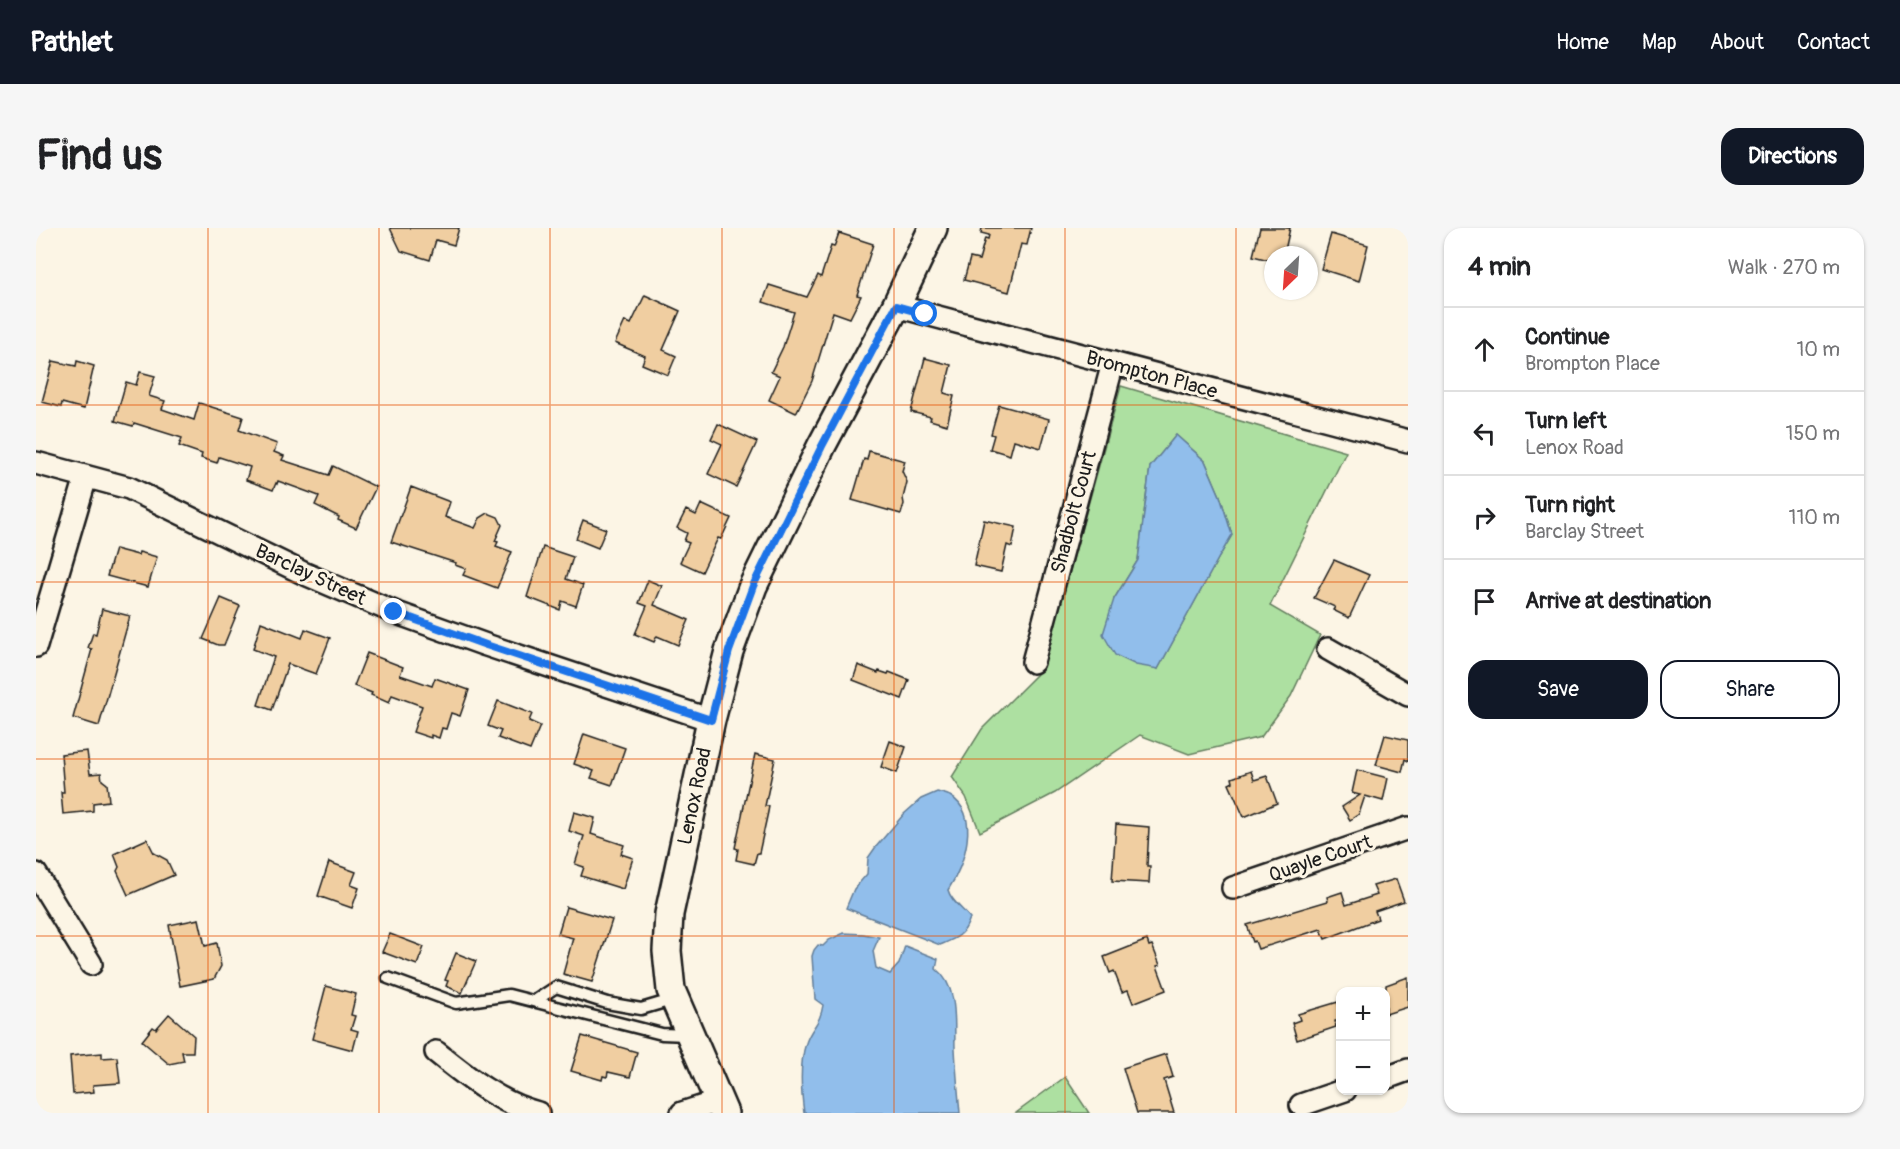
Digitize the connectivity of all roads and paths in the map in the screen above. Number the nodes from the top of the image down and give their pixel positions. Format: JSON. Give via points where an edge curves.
{"nodes":[{"id":1,"x":933,"y":228,"type":"edge"},
{"id":2,"x":896,"y":306,"type":"junction"},
{"id":3,"x":1113,"y":363,"type":"junction"},
{"id":4,"x":1408,"y":441,"type":"edge"},
{"id":5,"x":36,"y":463,"type":"edge"},
{"id":6,"x":86,"y":477,"type":"junction"},
{"id":7,"x":36,"y":646,"type":"edge"},
{"id":8,"x":1328,"y":649,"type":"dead end"},
{"id":9,"x":1033,"y":662,"type":"dead end"},
{"id":10,"x":1408,"y":694,"type":"edge"},
{"id":11,"x":711,"y":720,"type":"junction"},
{"id":12,"x":1408,"y":828,"type":"edge"},
{"id":13,"x":36,"y":874,"type":"edge"},
{"id":14,"x":1233,"y":888,"type":"dead end"},
{"id":15,"x":91,"y":964,"type":"dead end"},
{"id":16,"x":388,"y":978,"type":"dead end"},
{"id":17,"x":676,"y":999,"type":"junction"},
{"id":18,"x":536,"y":1000,"type":"junction"},
{"id":19,"x":607,"y":1003,"type":"junction"},
{"id":20,"x":614,"y":1023,"type":"junction"},
{"id":21,"x":691,"y":1035,"type":"junction"},
{"id":22,"x":436,"y":1052,"type":"dead end"},
{"id":23,"x":1408,"y":1070,"type":"edge"},
{"id":24,"x":1390,"y":1077,"type":"edge"},
{"id":25,"x":1336,"y":1093,"type":"edge"},
{"id":26,"x":1301,"y":1104,"type":"dead end"},
{"id":27,"x":722,"y":1107,"type":"edge"},
{"id":28,"x":538,"y":1113,"type":"edge"},
{"id":29,"x":682,"y":1113,"type":"edge"}],
"edges":[{"from":1,"to":2,"type":"street","name":"Lenox Road"},
{"from":2,"to":3,"type":"street","name":"Brompton Place"},
{"from":2,"to":11,"type":"street","name":"Lenox Road","via":[[753,586],[729,651]]},
{"from":3,"to":4,"type":"street","name":"Brompton Place"},
{"from":3,"to":9,"type":"street","name":"Shadbolt Court"},
{"from":5,"to":6,"type":"street","name":"Barclay Street"},
{"from":6,"to":7,"type":"street"},
{"from":6,"to":11,"type":"street","name":"Barclay Street","via":[[129,488],[303,573],[394,612]]},
{"from":8,"to":10,"type":"street"},
{"from":11,"to":17,"type":"street","name":"Lenox Road","via":[[669,914],[667,951],[671,990]]},
{"from":12,"to":14,"type":"street","name":"Quayle Court"},
{"from":13,"to":15,"type":"street"},
{"from":16,"to":18,"type":"lane","via":[[456,1003],[509,995]]},
{"from":17,"to":19,"type":"lane","via":[[641,1009]]},
{"from":17,"to":21,"type":"street","name":"Lenox Road"},
{"from":18,"to":19,"type":"lane","via":[[556,987]]},
{"from":18,"to":20,"type":"lane"},
{"from":19,"to":20,"type":"lane"},
{"from":20,"to":21,"type":"lane","via":[[662,1034]]},
{"from":21,"to":27,"type":"street","name":"Lenox Road"},
{"from":22,"to":28,"type":"street","via":[[473,1082],[520,1108]]},
{"from":23,"to":24,"type":"street"},
{"from":25,"to":26,"type":"street"},
{"from":27,"to":29,"type":"street"}]}
